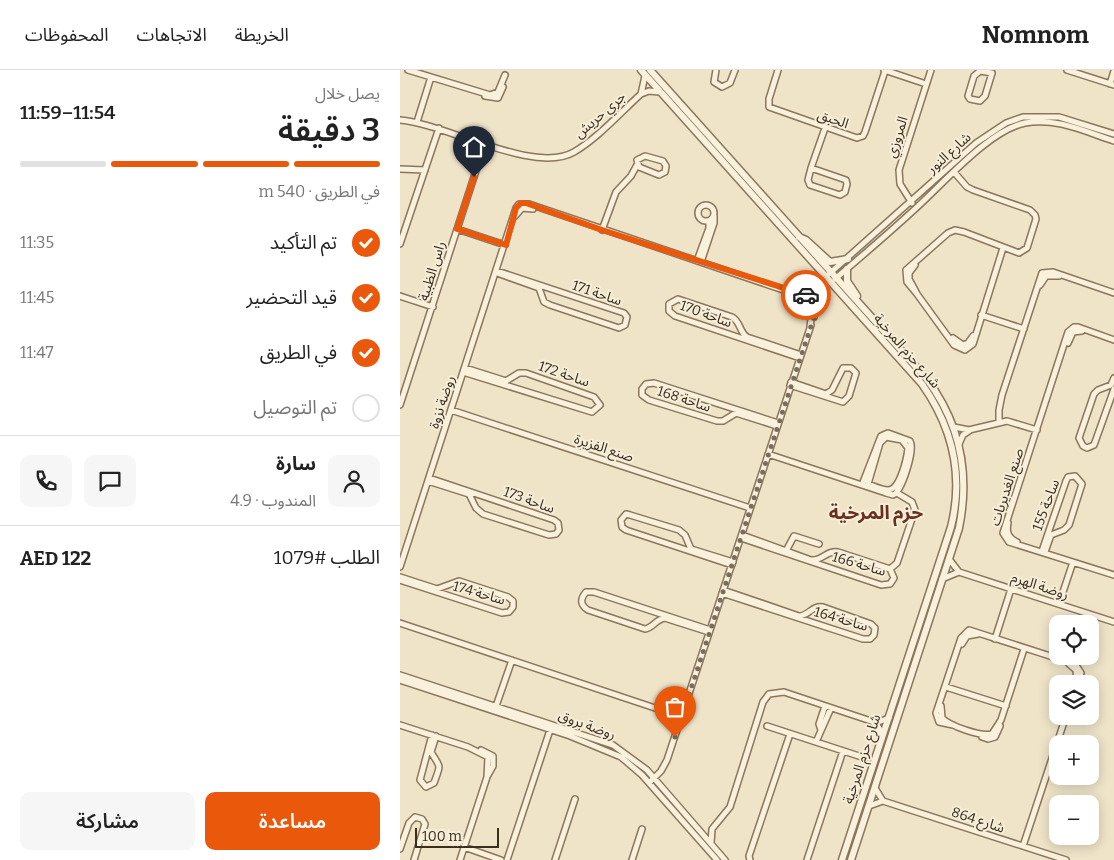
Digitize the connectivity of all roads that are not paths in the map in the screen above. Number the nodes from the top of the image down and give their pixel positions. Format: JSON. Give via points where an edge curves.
{"nodes":[{"id":1,"x":408,"y":70,"type":"edge"},
{"id":2,"x":650,"y":70,"type":"edge"},
{"id":3,"x":716,"y":70,"type":"edge"},
{"id":4,"x":735,"y":70,"type":"edge"},
{"id":5,"x":778,"y":70,"type":"edge"},
{"id":6,"x":884,"y":70,"type":"edge"},
{"id":7,"x":931,"y":70,"type":"edge"},
{"id":8,"x":1067,"y":70,"type":"edge"},
{"id":9,"x":1114,"y":71,"type":"edge"},
{"id":10,"x":506,"y":72,"type":"edge"},
{"id":11,"x":992,"y":72,"type":"edge"},
{"id":12,"x":643,"y":73,"type":"edge"},
{"id":13,"x":430,"y":77,"type":"junction"},
{"id":14,"x":926,"y":84,"type":"junction"},
{"id":15,"x":1112,"y":85,"type":"edge"},
{"id":16,"x":659,"y":92,"type":"junction"},
{"id":17,"x":641,"y":94,"type":"junction"},
{"id":18,"x":400,"y":120,"type":"edge"},
{"id":19,"x":417,"y":122,"type":"junction"},
{"id":20,"x":439,"y":128,"type":"junction"},
{"id":21,"x":825,"y":128,"type":"junction"},
{"id":22,"x":1114,"y":134,"type":"edge"},
{"id":23,"x":1114,"y":141,"type":"edge"},
{"id":24,"x":485,"y":143,"type":"junction"},
{"id":25,"x":637,"y":165,"type":"junction"},
{"id":26,"x":811,"y":168,"type":"junction"},
{"id":27,"x":400,"y":169,"type":"edge"},
{"id":28,"x":425,"y":170,"type":"junction"},
{"id":29,"x":644,"y":171,"type":"junction"},
{"id":30,"x":954,"y":172,"type":"junction"},
{"id":31,"x":628,"y":180,"type":"junction"},
{"id":32,"x":911,"y":202,"type":"junction"},
{"id":33,"x":916,"y":208,"type":"junction"},
{"id":34,"x":714,"y":216,"type":"junction"},
{"id":35,"x":709,"y":221,"type":"junction"},
{"id":36,"x":457,"y":229,"type":"junction"},
{"id":37,"x":602,"y":230,"type":"junction"},
{"id":38,"x":799,"y":237,"type":"junction"},
{"id":39,"x":401,"y":240,"type":"edge"},
{"id":40,"x":506,"y":245,"type":"junction"},
{"id":41,"x":1003,"y":248,"type":"junction"},
{"id":42,"x":848,"y":259,"type":"junction"},
{"id":43,"x":699,"y":262,"type":"junction"},
{"id":44,"x":847,"y":269,"type":"junction"},
{"id":45,"x":497,"y":272,"type":"junction"},
{"id":46,"x":828,"y":275,"type":"junction"},
{"id":47,"x":833,"y":281,"type":"junction"},
{"id":48,"x":552,"y":289,"type":"junction"},
{"id":49,"x":1114,"y":293,"type":"edge"},
{"id":50,"x":400,"y":296,"type":"edge"},
{"id":51,"x":542,"y":297,"type":"junction"},
{"id":52,"x":433,"y":307,"type":"junction"},
{"id":53,"x":867,"y":312,"type":"junction"},
{"id":54,"x":981,"y":315,"type":"junction"},
{"id":55,"x":740,"y":326,"type":"junction"},
{"id":56,"x":1024,"y":329,"type":"junction"},
{"id":57,"x":730,"y":334,"type":"junction"},
{"id":58,"x":1114,"y":340,"type":"edge"},
{"id":59,"x":800,"y":357,"type":"junction"},
{"id":60,"x":464,"y":370,"type":"junction"},
{"id":61,"x":513,"y":378,"type":"junction"},
{"id":62,"x":1114,"y":378,"type":"edge"},
{"id":63,"x":791,"y":384,"type":"junction"},
{"id":64,"x":834,"y":388,"type":"junction"},
{"id":65,"x":1103,"y":388,"type":"junction"},
{"id":66,"x":518,"y":389,"type":"junction"},
{"id":67,"x":1114,"y":389,"type":"edge"},
{"id":68,"x":1111,"y":398,"type":"junction"},
{"id":69,"x":835,"y":400,"type":"junction"},
{"id":70,"x":400,"y":406,"type":"edge"},
{"id":71,"x":724,"y":406,"type":"junction"},
{"id":72,"x":451,"y":410,"type":"junction"},
{"id":73,"x":728,"y":418,"type":"junction"},
{"id":74,"x":999,"y":422,"type":"junction"},
{"id":75,"x":778,"y":425,"type":"junction"},
{"id":76,"x":954,"y":427,"type":"junction"},
{"id":77,"x":969,"y":430,"type":"junction"},
{"id":78,"x":1037,"y":430,"type":"junction"},
{"id":79,"x":959,"y":444,"type":"junction"},
{"id":80,"x":768,"y":453,"type":"junction"},
{"id":81,"x":428,"y":480,"type":"junction"},
{"id":82,"x":865,"y":485,"type":"junction"},
{"id":83,"x":897,"y":493,"type":"junction"},
{"id":84,"x":483,"y":496,"type":"junction"},
{"id":85,"x":474,"y":506,"type":"junction"},
{"id":86,"x":750,"y":508,"type":"junction"},
{"id":87,"x":1051,"y":522,"type":"junction"},
{"id":88,"x":1058,"y":531,"type":"junction"},
{"id":89,"x":741,"y":537,"type":"junction"},
{"id":90,"x":686,"y":538,"type":"junction"},
{"id":91,"x":819,"y":544,"type":"dead end"},
{"id":92,"x":678,"y":548,"type":"junction"},
{"id":93,"x":786,"y":551,"type":"junction"},
{"id":94,"x":1044,"y":552,"type":"junction"},
{"id":95,"x":823,"y":556,"type":"junction"},
{"id":96,"x":949,"y":560,"type":"junction"},
{"id":97,"x":1073,"y":562,"type":"junction"},
{"id":98,"x":732,"y":564,"type":"junction"},
{"id":99,"x":400,"y":566,"type":"edge"},
{"id":100,"x":825,"y":566,"type":"junction"},
{"id":101,"x":890,"y":569,"type":"junction"},
{"id":102,"x":959,"y":572,"type":"junction"},
{"id":103,"x":1114,"y":575,"type":"edge"},
{"id":104,"x":400,"y":578,"type":"edge"},
{"id":105,"x":942,"y":579,"type":"junction"},
{"id":106,"x":447,"y":585,"type":"junction"},
{"id":107,"x":1011,"y":589,"type":"junction"},
{"id":108,"x":723,"y":591,"type":"junction"},
{"id":109,"x":451,"y":597,"type":"junction"},
{"id":110,"x":1059,"y":604,"type":"junction"},
{"id":111,"x":653,"y":611,"type":"junction"},
{"id":112,"x":809,"y":611,"type":"junction"},
{"id":113,"x":655,"y":622,"type":"junction"},
{"id":114,"x":810,"y":622,"type":"junction"},
{"id":115,"x":1114,"y":622,"type":"edge"},
{"id":116,"x":400,"y":624,"type":"edge"},
{"id":117,"x":710,"y":631,"type":"junction"},
{"id":118,"x":995,"y":639,"type":"junction"},
{"id":119,"x":1024,"y":649,"type":"junction"},
{"id":120,"x":512,"y":660,"type":"junction"},
{"id":121,"x":400,"y":675,"type":"edge"},
{"id":122,"x":1076,"y":675,"type":"edge"},
{"id":123,"x":400,"y":680,"type":"edge"},
{"id":124,"x":946,"y":686,"type":"junction"},
{"id":125,"x":1006,"y":706,"type":"junction"},
{"id":126,"x":828,"y":707,"type":"junction"},
{"id":127,"x":495,"y":709,"type":"junction"},
{"id":128,"x":682,"y":717,"type":"junction"},
{"id":129,"x":889,"y":718,"type":"junction"},
{"id":130,"x":871,"y":721,"type":"junction"},
{"id":131,"x":400,"y":725,"type":"edge"},
{"id":132,"x":1063,"y":725,"type":"edge"},
{"id":133,"x":767,"y":726,"type":"dead end"},
{"id":134,"x":551,"y":727,"type":"junction"},
{"id":135,"x":790,"y":734,"type":"junction"},
{"id":136,"x":434,"y":736,"type":"junction"},
{"id":137,"x":882,"y":738,"type":"junction"},
{"id":138,"x":816,"y":742,"type":"junction"},
{"id":139,"x":843,"y":751,"type":"junction"},
{"id":140,"x":435,"y":758,"type":"junction"},
{"id":141,"x":865,"y":758,"type":"dead end"},
{"id":142,"x":425,"y":760,"type":"junction"},
{"id":143,"x":652,"y":781,"type":"junction"},
{"id":144,"x":875,"y":788,"type":"junction"},
{"id":145,"x":575,"y":799,"type":"dead end"},
{"id":146,"x":883,"y":802,"type":"junction"},
{"id":147,"x":870,"y":806,"type":"junction"},
{"id":148,"x":716,"y":824,"type":"junction"},
{"id":149,"x":697,"y":828,"type":"junction"},
{"id":150,"x":642,"y":829,"type":"dead end"},
{"id":151,"x":711,"y":844,"type":"junction"},
{"id":152,"x":1023,"y":846,"type":"junction"},
{"id":153,"x":464,"y":847,"type":"junction"},
{"id":154,"x":400,"y":849,"type":"edge"},
{"id":155,"x":854,"y":858,"type":"edge"},
{"id":156,"x":720,"y":859,"type":"edge"},
{"id":157,"x":414,"y":860,"type":"edge"},
{"id":158,"x":460,"y":860,"type":"edge"},
{"id":159,"x":501,"y":860,"type":"edge"},
{"id":160,"x":507,"y":860,"type":"edge"},
{"id":161,"x":555,"y":860,"type":"edge"},
{"id":162,"x":632,"y":860,"type":"edge"},
{"id":163,"x":750,"y":860,"type":"edge"},
{"id":164,"x":807,"y":860,"type":"edge"},
{"id":165,"x":842,"y":860,"type":"edge"},
{"id":166,"x":1066,"y":860,"type":"edge"}],
"edges":[{"from":1,"to":13,"type":"street"},
{"from":2,"to":38,"type":"street","name":"شارع حزم المرخية"},
{"from":3,"to":4,"type":"street","via":[[714,82],[722,87],[730,83]]},
{"from":5,"to":21,"type":"street","name":"الحبق","via":[[769,108]]},
{"from":6,"to":14,"type":"street"},
{"from":6,"to":21,"type":"street","name":"الحبق","via":[[863,136],[853,137]]},
{"from":7,"to":14,"type":"street","name":"المروزي"},
{"from":8,"to":15,"type":"street"},
{"from":9,"to":15,"type":"street"},
{"from":10,"to":13,"type":"street","via":[[496,94],[475,92]]},
{"from":11,"to":11,"type":"street","via":[[976,72],[968,92],[970,99],[983,100]]},
{"from":12,"to":16,"type":"street","name":"شارع حزم المرخية"},
{"from":12,"to":17,"type":"street","name":"جري حريش"},
{"from":13,"to":19,"type":"street"},
{"from":14,"to":32,"type":"street","name":"المروزي","via":[[899,170],[900,184]]},
{"from":16,"to":17,"type":"street","name":"جري حريش"},
{"from":16,"to":46,"type":"street","name":"شارع حزم المرخية"},
{"from":17,"to":24,"type":"street","name":"جري حريش","via":[[583,146],[561,157],[538,159]]},
{"from":18,"to":19,"type":"street","name":"جري حريش"},
{"from":19,"to":20,"type":"street","name":"جري حريش"},
{"from":20,"to":24,"type":"street","name":"جري حريش"},
{"from":20,"to":28,"type":"street"},
{"from":21,"to":26,"type":"street"},
{"from":22,"to":32,"type":"street","name":"شارع النور","via":[[1059,117],[1023,117],[1006,123],[976,143]]},
{"from":23,"to":30,"type":"street","name":"شارع النور","via":[[1057,123],[1024,123],[996,136]]},
{"from":24,"to":36,"type":"street","name":"راس الظبية"},
{"from":25,"to":29,"type":"street"},
{"from":25,"to":29,"type":"street","via":[[638,158],[645,156],[663,161],[666,166],[659,175]]},
{"from":25,"to":31,"type":"street"},
{"from":26,"to":26,"type":"street","via":[[809,184],[840,195],[845,192],[846,180]]},
{"from":27,"to":28,"type":"street"},
{"from":28,"to":39,"type":"street"},
{"from":29,"to":31,"type":"street"},
{"from":30,"to":33,"type":"street","name":"شارع النور"},
{"from":30,"to":41,"type":"street","via":[[967,187],[1030,214],[1033,225],[1027,248],[1022,252]]},
{"from":31,"to":37,"type":"street","via":[[616,192]]},
{"from":32,"to":33,"type":"street","name":"المروزي"},
{"from":32,"to":42,"type":"street","name":"شارع النور"},
{"from":33,"to":44,"type":"street","name":"شارع النور"},
{"from":34,"to":35,"type":"street"},
{"from":34,"to":35,"type":"street","via":[[712,207],[700,207],[700,219]]},
{"from":34,"to":43,"type":"street"},
{"from":35,"to":43,"type":"street"},
{"from":36,"to":40,"type":"street"},
{"from":36,"to":52,"type":"street","name":"راس الظبية"},
{"from":37,"to":40,"type":"street","name":"روضة نزوة","via":[[525,207],[514,218]]},
{"from":37,"to":43,"type":"street","name":"روضة نزوة"},
{"from":38,"to":42,"type":"street","via":[[830,262]]},
{"from":38,"to":46,"type":"street","name":"شارع حزم المرخية"},
{"from":40,"to":45,"type":"street","name":"روضة نزوة"},
{"from":41,"to":54,"type":"street"},
{"from":41,"to":54,"type":"street","via":[[965,233],[953,233],[920,259],[909,275],[917,294],[958,344],[970,341]]},
{"from":42,"to":46,"type":"street","name":"شارع النور"},
{"from":43,"to":59,"type":"street","name":"روضة نزوة","via":[[816,300],[817,308]]},
{"from":44,"to":47,"type":"street","name":"شارع النور"},
{"from":44,"to":53,"type":"street","via":[[850,286]]},
{"from":45,"to":48,"type":"street","name":"ساحة 171"},
{"from":45,"to":51,"type":"street","name":"ساحة 171","via":[[537,286]]},
{"from":45,"to":60,"type":"street","name":"روضة نزوة"},
{"from":46,"to":47,"type":"street","name":"شارع حزم المرخية"},
{"from":47,"to":53,"type":"street","name":"شارع حزم المرخية"},
{"from":47,"to":129,"type":"street","name":"شارع حزم المرخية","via":[[931,397],[948,430],[956,469],[955,510],[951,527]]},
{"from":48,"to":51,"type":"street"},
{"from":48,"to":51,"type":"street","name":"ساحة 171","via":[[624,313],[625,325],[619,328],[550,306]]},
{"from":49,"to":56,"type":"street","via":[[1065,277],[1046,276],[1036,292]]},
{"from":50,"to":52,"type":"street"},
{"from":52,"to":70,"type":"street","name":"راس الظبية"},
{"from":53,"to":76,"type":"street","name":"شارع حزم المرخية","via":[[937,392]]},
{"from":54,"to":56,"type":"street"},
{"from":55,"to":57,"type":"street"},
{"from":55,"to":57,"type":"street","name":"ساحة 170","via":[[732,317],[682,300],[669,304],[669,311],[674,316]]},
{"from":55,"to":59,"type":"street","name":"ساحة 170","via":[[747,337]]},
{"from":56,"to":74,"type":"street","via":[[1000,403]]},
{"from":57,"to":59,"type":"street","name":"ساحة 170"},
{"from":58,"to":78,"type":"street","name":"صنع الغديريات","via":[[1090,332],[1073,332],[1062,354]]},
{"from":59,"to":63,"type":"street","name":"روضة نزوة"},
{"from":60,"to":61,"type":"street","name":"ساحة 172","via":[[504,381]]},
{"from":60,"to":66,"type":"street","name":"ساحة 172"},
{"from":60,"to":72,"type":"street","name":"روضة نزوة"},
{"from":61,"to":66,"type":"street"},
{"from":61,"to":66,"type":"street","name":"ساحة 172","via":[[526,373],[598,398],[600,405],[592,412]]},
{"from":62,"to":65,"type":"street","via":[[1111,385]]},
{"from":63,"to":64,"type":"street","via":[[826,394]]},
{"from":63,"to":69,"type":"street"},
{"from":63,"to":75,"type":"street","name":"روضة نزوة"},
{"from":64,"to":69,"type":"street"},
{"from":64,"to":69,"type":"street","via":[[841,369],[848,366],[854,370],[856,375],[848,399],[843,402]]},
{"from":65,"to":68,"type":"street"},
{"from":65,"to":68,"type":"street","via":[[1096,390],[1093,396],[1079,438],[1082,446],[1087,448],[1094,444]]},
{"from":67,"to":68,"type":"street"},
{"from":71,"to":73,"type":"street"},
{"from":71,"to":73,"type":"street","name":"ساحة 168","via":[[654,384],[646,384],[642,389],[642,394],[649,400],[717,421]]},
{"from":71,"to":75,"type":"street","name":"ساحة 168"},
{"from":72,"to":81,"type":"street","name":"روضة نزوة"},
{"from":72,"to":86,"type":"street","name":"صنع الفزيرة"},
{"from":73,"to":75,"type":"street","name":"ساحة 168","via":[[734,413]]},
{"from":74,"to":77,"type":"street"},
{"from":74,"to":78,"type":"street","via":[[1013,422]]},
{"from":75,"to":80,"type":"street","name":"روضة نزوة"},
{"from":76,"to":77,"type":"street"},
{"from":76,"to":79,"type":"street","name":"شارع حزم المرخية"},
{"from":77,"to":79,"type":"street"},
{"from":78,"to":94,"type":"street","name":"صنع الغديريات","via":[[1003,533],[1006,540]]},
{"from":79,"to":96,"type":"street","name":"شارع حزم المرخية","via":[[963,468],[963,510]]},
{"from":80,"to":82,"type":"street"},
{"from":80,"to":86,"type":"street","name":"روضة نزوة"},
{"from":81,"to":84,"type":"street","name":"ساحة 173"},
{"from":81,"to":85,"type":"street","name":"ساحة 173","via":[[469,494]]},
{"from":81,"to":99,"type":"street","name":"روضة نزوة"},
{"from":82,"to":82,"type":"street","via":[[883,439],[891,437],[906,443],[908,451],[895,487],[885,490]]},
{"from":82,"to":83,"type":"street","via":[[889,494]]},
{"from":82,"to":83,"type":"street","via":[[881,436],[892,434],[906,439],[912,446]]},
{"from":83,"to":101,"type":"street","via":[[912,502],[915,510],[897,564]]},
{"from":84,"to":85,"type":"street"},
{"from":84,"to":85,"type":"street","name":"ساحة 173","via":[[554,520],[559,530],[549,536],[483,514]]},
{"from":86,"to":89,"type":"street","name":"روضة نزوة"},
{"from":87,"to":88,"type":"street"},
{"from":87,"to":88,"type":"street","name":"ساحة 155","via":[[1066,480],[1072,476],[1078,478],[1081,487],[1069,525]]},
{"from":87,"to":94,"type":"street","name":"ساحة 155"},
{"from":88,"to":94,"type":"street","name":"ساحة 155","via":[[1051,535]]},
{"from":89,"to":93,"type":"street","name":"ساحة 166"},
{"from":89,"to":98,"type":"street","name":"روضة نزوة"},
{"from":89,"to":100,"type":"street","name":"ساحة 166"},
{"from":90,"to":92,"type":"street"},
{"from":90,"to":92,"type":"street","via":[[678,530],[630,515],[626,514],[621,520],[626,530]]},
{"from":90,"to":98,"type":"street","via":[[691,548]]},
{"from":91,"to":93,"type":"street","via":[[794,536]]},
{"from":92,"to":98,"type":"street"},
{"from":93,"to":95,"type":"street","name":"ساحة 166","via":[[814,560]]},
{"from":94,"to":97,"type":"street","name":"صنع الغديريات"},
{"from":95,"to":100,"type":"street"},
{"from":95,"to":101,"type":"street","name":"ساحة 166","via":[[838,552]]},
{"from":96,"to":102,"type":"street"},
{"from":96,"to":105,"type":"street","name":"شارع حزم المرخية"},
{"from":97,"to":103,"type":"street","name":"صنع الغديريات"},
{"from":97,"to":110,"type":"street"},
{"from":98,"to":108,"type":"street","name":"روضة نزوة"},
{"from":100,"to":101,"type":"street","name":"ساحة 166","via":[[885,585],[894,578]]},
{"from":102,"to":105,"type":"street"},
{"from":102,"to":107,"type":"street","name":"روضة الهرم"},
{"from":104,"to":106,"type":"street","name":"ساحة 174","via":[[437,589]]},
{"from":104,"to":109,"type":"street","name":"ساحة 174"},
{"from":105,"to":144,"type":"street","name":"شارع حزم المرخية"},
{"from":106,"to":109,"type":"street"},
{"from":106,"to":109,"type":"street","name":"ساحة 174","via":[[460,581],[508,597],[513,607],[506,613]]},
{"from":107,"to":110,"type":"street","name":"روضة الهرم"},
{"from":107,"to":118,"type":"street"},
{"from":108,"to":112,"type":"street","name":"ساحة 164","via":[[799,616]]},
{"from":108,"to":114,"type":"street","name":"ساحة 164"},
{"from":108,"to":117,"type":"street","name":"روضة نزوة"},
{"from":110,"to":115,"type":"street","name":"روضة الهرم"},
{"from":111,"to":113,"type":"street"},
{"from":111,"to":113,"type":"street","via":[[590,591],[581,600],[588,610],[642,628],[650,628]]},
{"from":111,"to":117,"type":"street"},
{"from":112,"to":114,"type":"street"},
{"from":112,"to":114,"type":"street","name":"ساحة 164","via":[[823,607],[872,624],[875,631],[867,640]]},
{"from":113,"to":117,"type":"street","via":[[670,618]]},
{"from":116,"to":120,"type":"street"},
{"from":117,"to":128,"type":"street","name":"روضة نزوة"},
{"from":118,"to":119,"type":"street"},
{"from":118,"to":124,"type":"street","via":[[974,631],[966,632],[960,638]]},
{"from":119,"to":122,"type":"street","via":[[1067,663],[1076,670]]},
{"from":119,"to":125,"type":"street"},
{"from":120,"to":127,"type":"street"},
{"from":120,"to":128,"type":"street"},
{"from":121,"to":127,"type":"street","name":"روضة بروق"},
{"from":123,"to":127,"type":"street","name":"روضة بروق"},
{"from":124,"to":125,"type":"street"},
{"from":124,"to":125,"type":"street","via":[[941,715],[952,725],[992,739],[998,734]]},
{"from":126,"to":130,"type":"street"},
{"from":126,"to":138,"type":"street"},
{"from":126,"to":148,"type":"street","via":[[784,692],[774,692],[765,698],[730,807]]},
{"from":127,"to":134,"type":"street","name":"روضة بروق"},
{"from":128,"to":143,"type":"street","name":"روضة نزوة","via":[[666,764]]},
{"from":129,"to":130,"type":"street"},
{"from":129,"to":137,"type":"street","name":"شارع حزم المرخية"},
{"from":130,"to":137,"type":"street","via":[[879,728]]},
{"from":131,"to":136,"type":"street"},
{"from":132,"to":152,"type":"street"},
{"from":133,"to":135,"type":"street"},
{"from":134,"to":143,"type":"street","name":"روضة بروق","via":[[613,745],[638,762]]},
{"from":134,"to":160,"type":"street"},
{"from":135,"to":138,"type":"street"},
{"from":135,"to":163,"type":"street"},
{"from":136,"to":140,"type":"street","via":[[431,749]]},
{"from":136,"to":142,"type":"street"},
{"from":136,"to":153,"type":"street","via":[[488,757],[487,777]]},
{"from":137,"to":165,"type":"street","name":"شارع حزم المرخية"},
{"from":138,"to":139,"type":"street"},
{"from":139,"to":141,"type":"street"},
{"from":139,"to":164,"type":"street"},
{"from":140,"to":142,"type":"street"},
{"from":140,"to":142,"type":"street","via":[[439,768],[430,787],[420,780]]},
{"from":143,"to":149,"type":"street","name":"روضة بروق"},
{"from":143,"to":156,"type":"street","name":"روضة بروق"},
{"from":144,"to":146,"type":"street"},
{"from":144,"to":147,"type":"street","name":"شارع حزم المرخية"},
{"from":145,"to":161,"type":"street"},
{"from":146,"to":147,"type":"street"},
{"from":146,"to":152,"type":"street","name":"شارع 864"},
{"from":147,"to":155,"type":"street","name":"شارع حزم المرخية"},
{"from":148,"to":149,"type":"street"},
{"from":148,"to":151,"type":"street","via":[[711,833]]},
{"from":149,"to":151,"type":"street","name":"روضة بروق"},
{"from":150,"to":162,"type":"street"},
{"from":151,"to":156,"type":"street","name":"روضة بروق"},
{"from":152,"to":166,"type":"street","name":"شارع 864"},
{"from":153,"to":158,"type":"street"},
{"from":153,"to":159,"type":"street"},
{"from":154,"to":157,"type":"street","via":[[410,820],[415,817],[422,819],[424,827]]}]}
